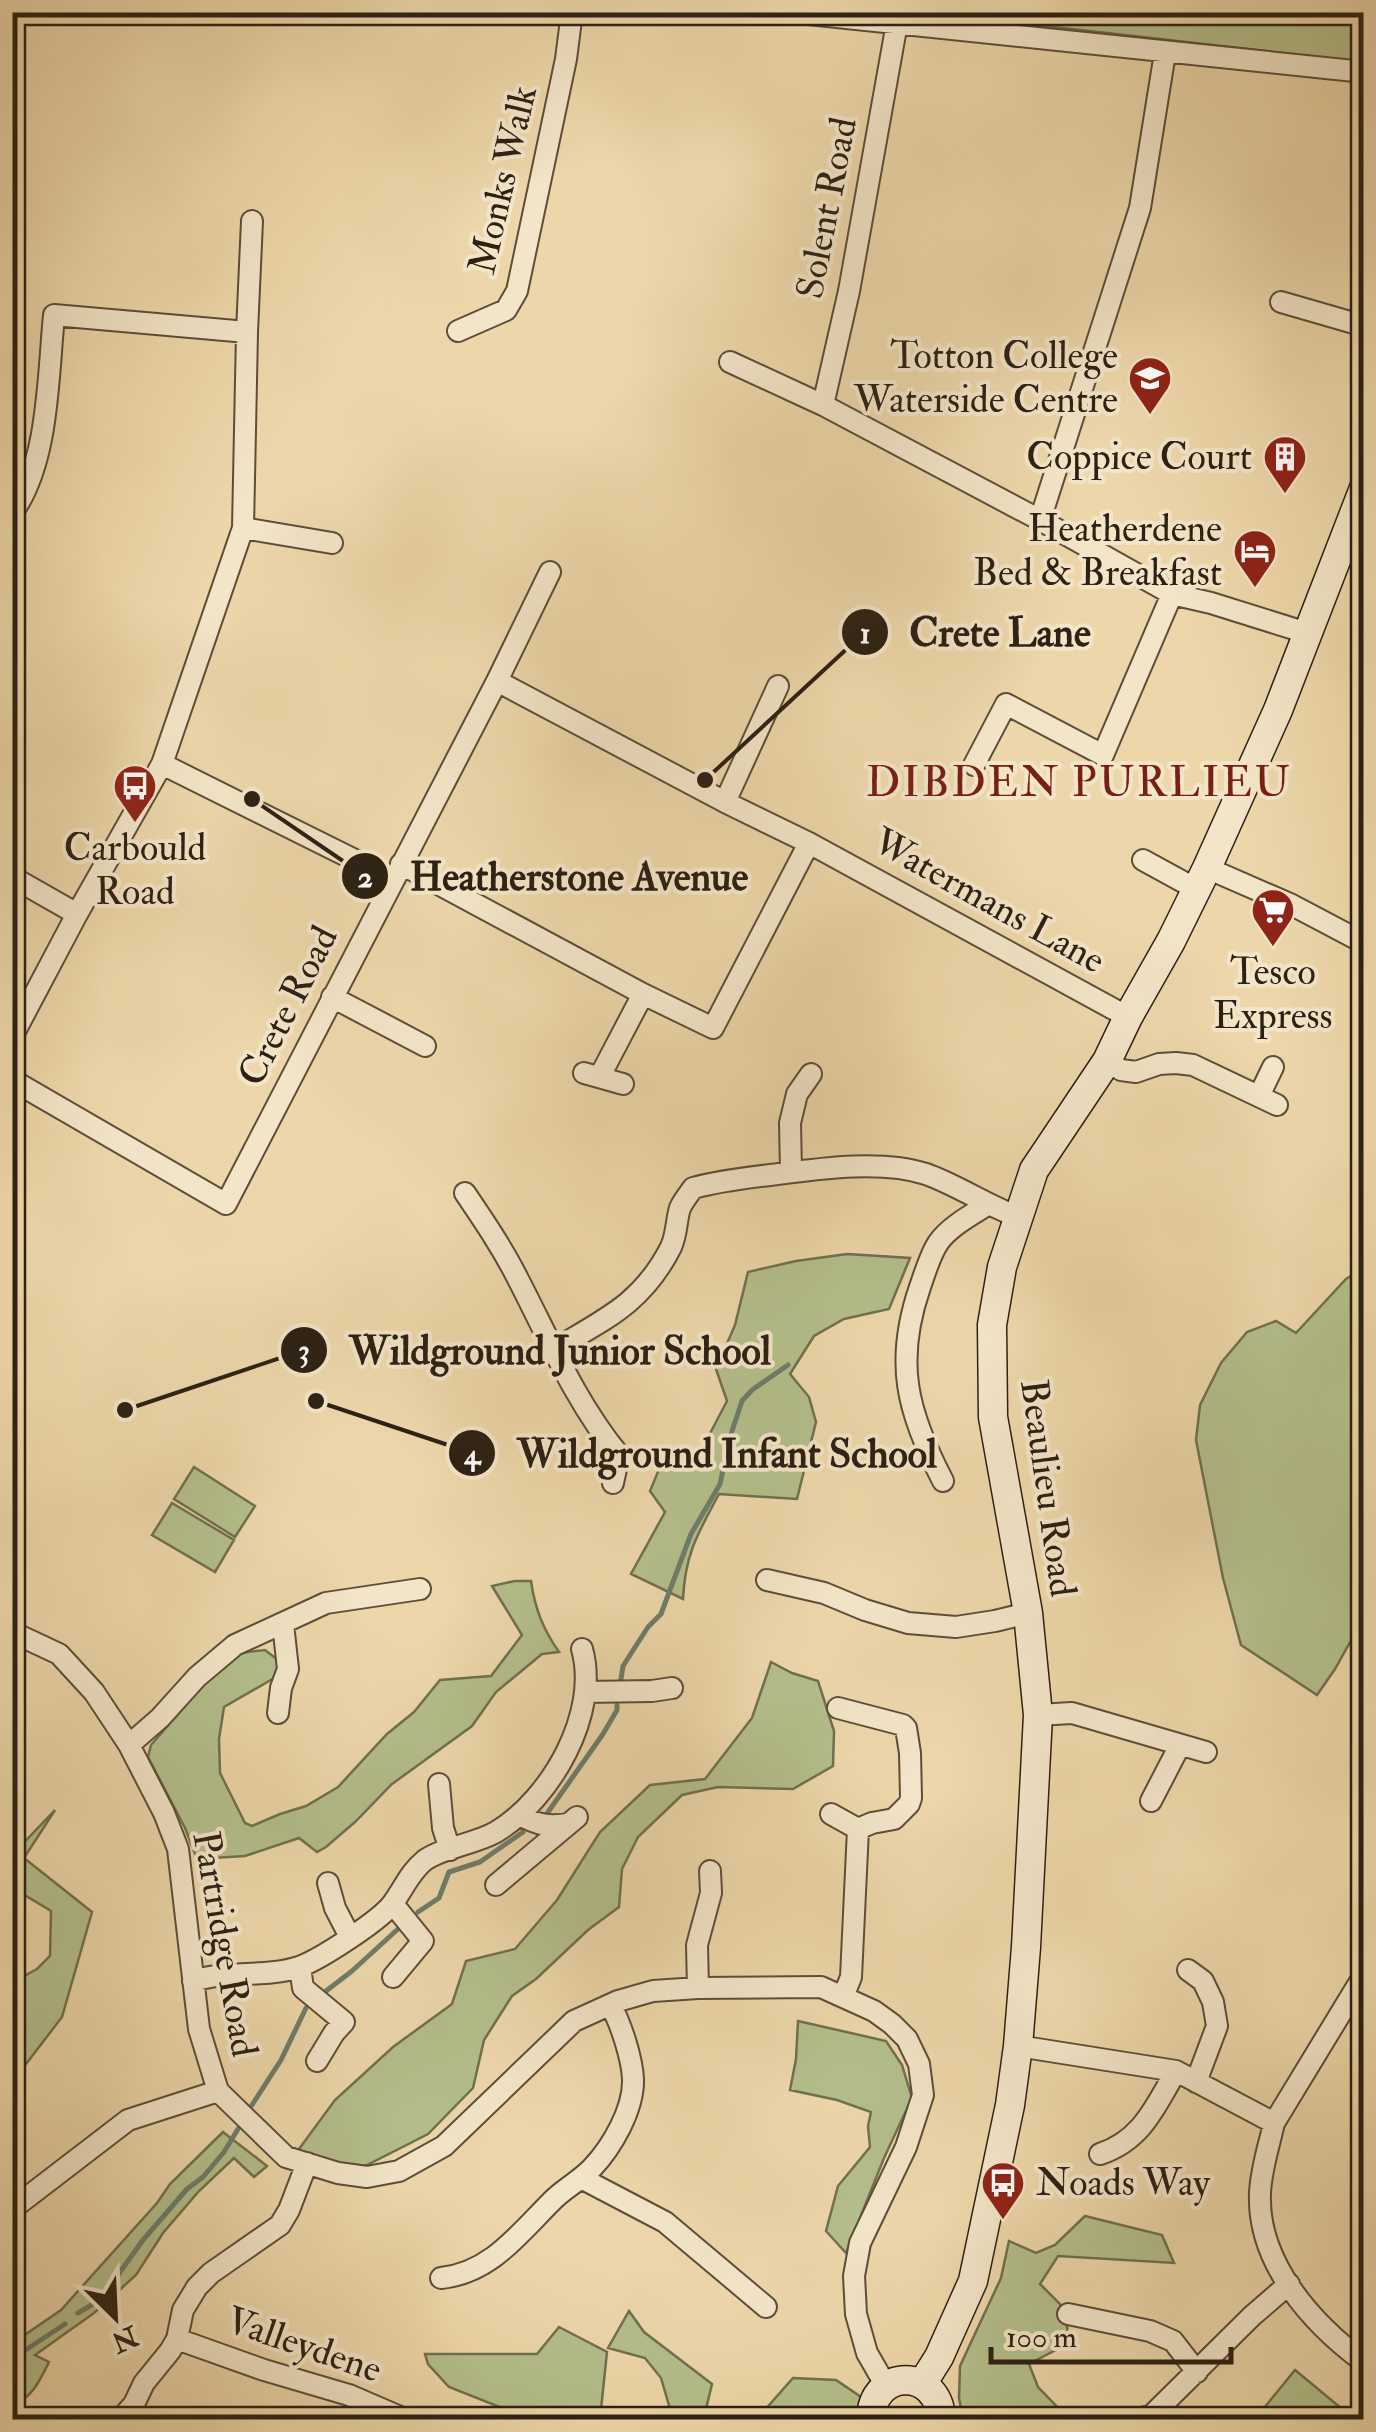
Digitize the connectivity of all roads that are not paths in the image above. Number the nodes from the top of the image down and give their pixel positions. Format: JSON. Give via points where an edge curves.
{"nodes":[{"id":1,"x":572,"y":12,"type":"edge"},
{"id":2,"x":788,"y":12,"type":"edge"},
{"id":3,"x":897,"y":23,"type":"junction"},
{"id":4,"x":1166,"y":53,"type":"junction"},
{"id":5,"x":1364,"y":72,"type":"edge"},
{"id":6,"x":252,"y":221,"type":"dead end"},
{"id":7,"x":1281,"y":302,"type":"dead end"},
{"id":8,"x":1364,"y":326,"type":"edge"},
{"id":9,"x":247,"y":332,"type":"junction"},
{"id":10,"x":458,"y":332,"type":"dead end"},
{"id":11,"x":730,"y":362,"type":"dead end"},
{"id":12,"x":823,"y":405,"type":"junction"},
{"id":13,"x":1364,"y":488,"type":"edge"},
{"id":14,"x":12,"y":513,"type":"edge"},
{"id":15,"x":1040,"y":520,"type":"junction"},
{"id":16,"x":244,"y":528,"type":"junction"},
{"id":17,"x":332,"y":543,"type":"dead end"},
{"id":18,"x":1353,"y":548,"type":"edge"},
{"id":19,"x":550,"y":572,"type":"dead end"},
{"id":20,"x":1172,"y":594,"type":"junction"},
{"id":21,"x":1306,"y":633,"type":"junction"},
{"id":22,"x":497,"y":681,"type":"junction"},
{"id":23,"x":778,"y":686,"type":"dead end"},
{"id":24,"x":162,"y":764,"type":"junction"},
{"id":25,"x":974,"y":766,"type":"dead end"},
{"id":26,"x":725,"y":802,"type":"junction"},
{"id":27,"x":809,"y":843,"type":"junction"},
{"id":28,"x":1143,"y":860,"type":"dead end"},
{"id":29,"x":397,"y":871,"type":"junction"},
{"id":30,"x":12,"y":878,"type":"edge"},
{"id":31,"x":1201,"y":879,"type":"junction"},
{"id":32,"x":76,"y":914,"type":"junction"},
{"id":33,"x":1364,"y":943,"type":"edge"},
{"id":34,"x":644,"y":994,"type":"junction"},
{"id":35,"x":332,"y":996,"type":"junction"},
{"id":36,"x":1128,"y":1017,"type":"junction"},
{"id":37,"x":12,"y":1037,"type":"edge"},
{"id":38,"x":425,"y":1046,"type":"dead end"},
{"id":39,"x":1106,"y":1061,"type":"junction"},
{"id":40,"x":1273,"y":1068,"type":"dead end"},
{"id":41,"x":812,"y":1074,"type":"dead end"},
{"id":42,"x":12,"y":1080,"type":"edge"},
{"id":43,"x":623,"y":1084,"type":"dead end"},
{"id":44,"x":791,"y":1172,"type":"junction"},
{"id":45,"x":465,"y":1193,"type":"dead end"},
{"id":46,"x":987,"y":1204,"type":"junction"},
{"id":47,"x":1018,"y":1216,"type":"junction"},
{"id":48,"x":553,"y":1350,"type":"junction"},
{"id":49,"x":942,"y":1481,"type":"dead end"},
{"id":50,"x":613,"y":1483,"type":"dead end"},
{"id":51,"x":767,"y":1580,"type":"dead end"},
{"id":52,"x":420,"y":1589,"type":"dead end"},
{"id":53,"x":1028,"y":1613,"type":"junction"},
{"id":54,"x":283,"y":1624,"type":"junction"},
{"id":55,"x":12,"y":1632,"type":"edge"},
{"id":56,"x":582,"y":1649,"type":"dead end"},
{"id":57,"x":672,"y":1688,"type":"dead end"},
{"id":58,"x":584,"y":1692,"type":"junction"},
{"id":59,"x":838,"y":1708,"type":"dead end"},
{"id":60,"x":278,"y":1713,"type":"dead end"},
{"id":61,"x":1038,"y":1715,"type":"junction"},
{"id":62,"x":129,"y":1745,"type":"junction"},
{"id":63,"x":1180,"y":1745,"type":"junction"},
{"id":64,"x":1206,"y":1752,"type":"dead end"},
{"id":65,"x":439,"y":1784,"type":"dead end"},
{"id":66,"x":1151,"y":1801,"type":"dead end"},
{"id":67,"x":831,"y":1814,"type":"dead end"},
{"id":68,"x":520,"y":1815,"type":"junction"},
{"id":69,"x":858,"y":1829,"type":"junction"},
{"id":70,"x":450,"y":1850,"type":"junction"},
{"id":71,"x":710,"y":1871,"type":"dead end"},
{"id":72,"x":328,"y":1883,"type":"dead end"},
{"id":73,"x":496,"y":1885,"type":"dead end"},
{"id":74,"x":392,"y":1904,"type":"junction"},
{"id":75,"x":350,"y":1937,"type":"junction"},
{"id":76,"x":300,"y":1966,"type":"junction"},
{"id":77,"x":1188,"y":1970,"type":"dead end"},
{"id":78,"x":393,"y":1977,"type":"dead end"},
{"id":79,"x":193,"y":1981,"type":"junction"},
{"id":80,"x":1362,"y":1981,"type":"edge"},
{"id":81,"x":698,"y":1988,"type":"junction"},
{"id":82,"x":843,"y":1997,"type":"junction"},
{"id":83,"x":611,"y":2006,"type":"junction"},
{"id":84,"x":1018,"y":2046,"type":"junction"},
{"id":85,"x":316,"y":2061,"type":"dead end"},
{"id":86,"x":1176,"y":2072,"type":"junction"},
{"id":87,"x":1196,"y":2082,"type":"junction"},
{"id":88,"x":218,"y":2091,"type":"junction"},
{"id":89,"x":1274,"y":2123,"type":"junction"},
{"id":90,"x":1100,"y":2154,"type":"dead end"},
{"id":91,"x":307,"y":2163,"type":"junction"},
{"id":92,"x":581,"y":2178,"type":"junction"},
{"id":93,"x":12,"y":2208,"type":"edge"},
{"id":94,"x":492,"y":2260,"type":"junction"},
{"id":95,"x":440,"y":2278,"type":"dead end"},
{"id":96,"x":506,"y":2279,"type":"dead end"},
{"id":97,"x":1289,"y":2284,"type":"junction"},
{"id":98,"x":766,"y":2306,"type":"dead end"},
{"id":99,"x":1068,"y":2314,"type":"dead end"},
{"id":100,"x":177,"y":2338,"type":"junction"},
{"id":101,"x":1364,"y":2362,"type":"edge"},
{"id":102,"x":1197,"y":2372,"type":"junction"},
{"id":103,"x":922,"y":2384,"type":"junction"},
{"id":104,"x":886,"y":2386,"type":"junction"},
{"id":105,"x":120,"y":2420,"type":"edge"},
{"id":106,"x":406,"y":2420,"type":"edge"},
{"id":107,"x":871,"y":2420,"type":"edge"},
{"id":108,"x":941,"y":2420,"type":"edge"},
{"id":109,"x":1131,"y":2420,"type":"edge"}],
"edges":[{"from":1,"to":10,"type":"street","name":"Monks Walk","via":[[517,291],[506,310]]},
{"from":2,"to":3,"type":"street"},
{"from":3,"to":4,"type":"street"},
{"from":3,"to":12,"type":"street","name":"Solent Road"},
{"from":4,"to":5,"type":"street"},
{"from":4,"to":15,"type":"street","via":[[1140,208]]},
{"from":6,"to":9,"type":"street"},
{"from":7,"to":8,"type":"street"},
{"from":9,"to":14,"type":"street","via":[[54,315],[42,444]]},
{"from":9,"to":16,"type":"street"},
{"from":11,"to":12,"type":"street"},
{"from":12,"to":15,"type":"street"},
{"from":13,"to":18,"type":"street","name":"Beaulieu Road"},
{"from":15,"to":20,"type":"street"},
{"from":16,"to":17,"type":"street"},
{"from":16,"to":24,"type":"street"},
{"from":18,"to":21,"type":"street","name":"Beaulieu Road"},
{"from":19,"to":22,"type":"street","name":"Crete Road"},
{"from":20,"to":21,"type":"street"},
{"from":20,"to":25,"type":"street","via":[[1103,756],[1006,704]]},
{"from":21,"to":31,"type":"street","name":"Beaulieu Road"},
{"from":22,"to":26,"type":"street","name":"Watermans Lane"},
{"from":22,"to":29,"type":"street","name":"Crete Road"},
{"from":23,"to":26,"type":"street"},
{"from":24,"to":29,"type":"street"},
{"from":24,"to":32,"type":"street"},
{"from":26,"to":27,"type":"street","name":"Watermans Lane"},
{"from":27,"to":34,"type":"street","via":[[714,1028]]},
{"from":27,"to":36,"type":"street","name":"Watermans Lane"},
{"from":28,"to":31,"type":"street"},
{"from":29,"to":34,"type":"street"},
{"from":29,"to":35,"type":"street","name":"Crete Road"},
{"from":30,"to":32,"type":"street"},
{"from":31,"to":33,"type":"street","via":[[1292,905]]},
{"from":31,"to":36,"type":"street","name":"Beaulieu Road"},
{"from":32,"to":37,"type":"street"},
{"from":34,"to":43,"type":"street","via":[[592,1074]]},
{"from":35,"to":38,"type":"street"},
{"from":35,"to":42,"type":"street","name":"Crete Road","via":[[226,1204]]},
{"from":36,"to":39,"type":"street","name":"Beaulieu Road"},
{"from":39,"to":40,"type":"street","via":[[1136,1072],[1159,1064],[1193,1065],[1268,1100]]},
{"from":39,"to":47,"type":"street","name":"Beaulieu Road","via":[[1034,1170]]},
{"from":41,"to":44,"type":"street","via":[[797,1094],[790,1123]]},
{"from":44,"to":46,"type":"street","via":[[879,1166],[924,1173]]},
{"from":44,"to":48,"type":"street","via":[[693,1188],[681,1206],[674,1240],[639,1294]]},
{"from":45,"to":48,"type":"street"},
{"from":46,"to":47,"type":"street"},
{"from":46,"to":49,"type":"street","via":[[938,1243],[912,1310],[907,1388]]},
{"from":47,"to":53,"type":"street","name":"Beaulieu Road","via":[[992,1325],[993,1417]]},
{"from":48,"to":50,"type":"street","via":[[619,1455]]},
{"from":51,"to":53,"type":"street","via":[[908,1623],[956,1627]]},
{"from":52,"to":54,"type":"street","via":[[326,1603]]},
{"from":53,"to":61,"type":"street","name":"Beaulieu Road"},
{"from":54,"to":60,"type":"street","via":[[288,1669]]},
{"from":54,"to":62,"type":"street","via":[[235,1645]]},
{"from":55,"to":62,"type":"street","name":"Partridge Road","via":[[59,1654]]},
{"from":56,"to":58,"type":"street"},
{"from":57,"to":58,"type":"street"},
{"from":58,"to":68,"type":"street","via":[[566,1753]]},
{"from":59,"to":69,"type":"street","via":[[903,1725],[909,1734],[909,1804],[894,1820]]},
{"from":61,"to":63,"type":"street","via":[[1072,1713]]},
{"from":61,"to":84,"type":"street","name":"Beaulieu Road"},
{"from":62,"to":79,"type":"street","name":"Partridge Road","via":[[178,1849]]},
{"from":63,"to":64,"type":"street"},
{"from":63,"to":66,"type":"street"},
{"from":65,"to":70,"type":"street"},
{"from":67,"to":69,"type":"street"},
{"from":68,"to":70,"type":"street"},
{"from":68,"to":73,"type":"street","via":[[553,1826],[572,1821]]},
{"from":69,"to":82,"type":"street","via":[[851,1977]]},
{"from":70,"to":74,"type":"street","via":[[427,1859]]},
{"from":71,"to":81,"type":"street","via":[[697,1945]]},
{"from":72,"to":75,"type":"street"},
{"from":74,"to":75,"type":"street"},
{"from":74,"to":78,"type":"street","via":[[423,1941]]},
{"from":75,"to":76,"type":"street"},
{"from":76,"to":79,"type":"street"},
{"from":76,"to":85,"type":"street","via":[[303,1988],[344,2022]]},
{"from":77,"to":87,"type":"street","via":[[1203,1980],[1217,2026]]},
{"from":79,"to":88,"type":"street","name":"Partridge Road"},
{"from":80,"to":89,"type":"street"},
{"from":81,"to":82,"type":"street","via":[[820,1987]]},
{"from":81,"to":83,"type":"street","via":[[654,1991]]},
{"from":82,"to":104,"type":"street","via":[[874,2011],[907,2039],[920,2064],[923,2095],[860,2243],[854,2276],[867,2353]]},
{"from":83,"to":91,"type":"street","via":[[574,2021],[444,2146],[398,2171],[367,2176]]},
{"from":83,"to":92,"type":"street","via":[[632,2085],[622,2122]]},
{"from":84,"to":86,"type":"street"},
{"from":84,"to":103,"type":"street","name":"Beaulieu Road","via":[[973,2280]]},
{"from":86,"to":87,"type":"street"},
{"from":86,"to":90,"type":"street","via":[[1144,2127]]},
{"from":87,"to":89,"type":"street"},
{"from":88,"to":91,"type":"street","via":[[286,2157]]},
{"from":88,"to":93,"type":"street","via":[[128,2120]]},
{"from":89,"to":97,"type":"street","via":[[1261,2212],[1270,2249]]},
{"from":91,"to":100,"type":"street","via":[[285,2218],[203,2279],[183,2310]]},
{"from":92,"to":94,"type":"street"},
{"from":92,"to":98,"type":"street","via":[[665,2222]]},
{"from":94,"to":95,"type":"street"},
{"from":94,"to":96,"type":"street"},
{"from":97,"to":101,"type":"street","via":[[1318,2324]]},
{"from":97,"to":102,"type":"street"},
{"from":99,"to":102,"type":"street","via":[[1173,2341]]},
{"from":100,"to":105,"type":"street"},
{"from":100,"to":106,"type":"street","name":"Valleydene"},
{"from":102,"to":109,"type":"street","via":[[1151,2416]]},
{"from":103,"to":104,"type":"street","via":[[903,2380]]},
{"from":103,"to":108,"type":"street","via":[[938,2398]]},
{"from":104,"to":107,"type":"street","via":[[872,2403]]}]}
